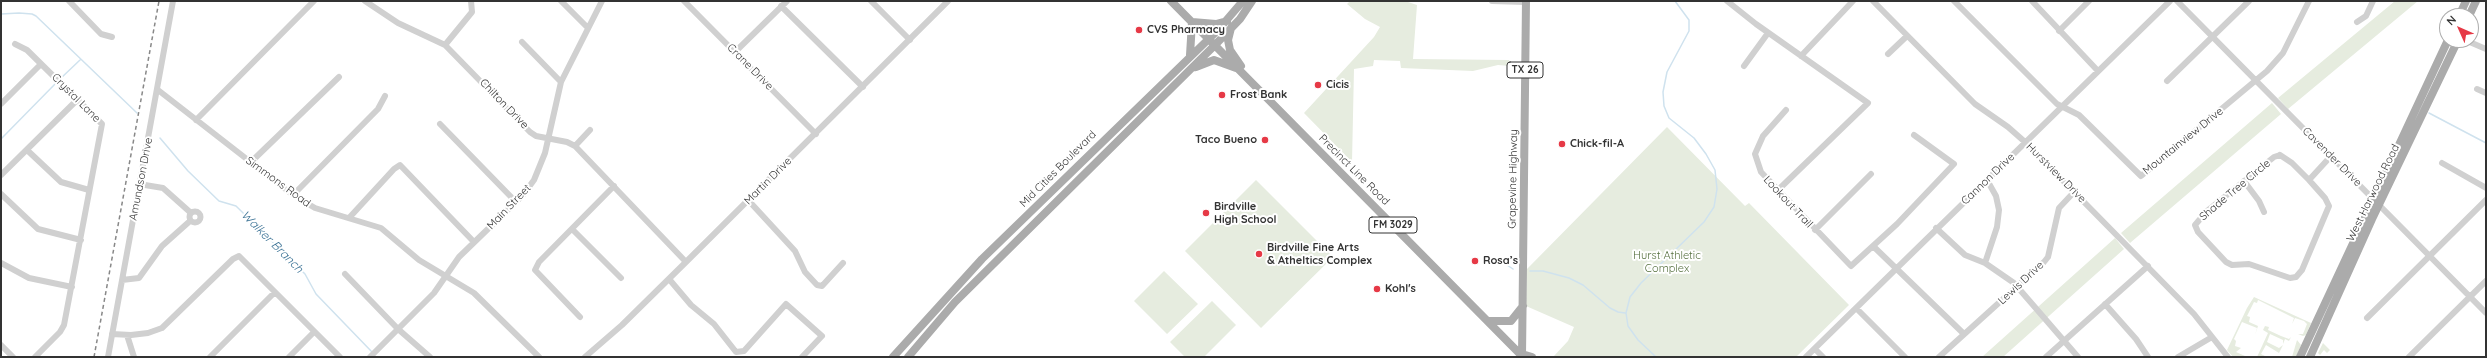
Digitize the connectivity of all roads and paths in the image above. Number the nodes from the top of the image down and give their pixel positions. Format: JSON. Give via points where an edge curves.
{"nodes":[{"id":1,"x":69,"y":1,"type":"edge"},
{"id":2,"x":173,"y":1,"type":"edge"},
{"id":3,"x":314,"y":1,"type":"edge"},
{"id":4,"x":365,"y":1,"type":"edge"},
{"id":5,"x":471,"y":1,"type":"edge"},
{"id":6,"x":561,"y":1,"type":"edge"},
{"id":7,"x":602,"y":1,"type":"edge"},
{"id":8,"x":684,"y":1,"type":"edge"},
{"id":9,"x":786,"y":1,"type":"edge"},
{"id":10,"x":871,"y":1,"type":"edge"},
{"id":11,"x":948,"y":1,"type":"edge"},
{"id":12,"x":1171,"y":1,"type":"edge"},
{"id":13,"x":1492,"y":1,"type":"edge"},
{"id":14,"x":1526,"y":1,"type":"edge"},
{"id":15,"x":1727,"y":1,"type":"edge"},
{"id":16,"x":1854,"y":1,"type":"edge"},
{"id":17,"x":1873,"y":1,"type":"edge"},
{"id":18,"x":1954,"y":1,"type":"edge"},
{"id":19,"x":2032,"y":1,"type":"edge"},
{"id":20,"x":2089,"y":1,"type":"edge"},
{"id":21,"x":2170,"y":1,"type":"edge"},
{"id":22,"x":2177,"y":1,"type":"edge"},
{"id":23,"x":2249,"y":1,"type":"edge"},
{"id":24,"x":2309,"y":1,"type":"edge"},
{"id":25,"x":2373,"y":1,"type":"edge"},
{"id":26,"x":1249,"y":2,"type":"edge"},
{"id":27,"x":76,"y":3,"type":"edge"},
{"id":28,"x":781,"y":6,"type":"junction"},
{"id":29,"x":1192,"y":22,"type":"junction"},
{"id":30,"x":2357,"y":22,"type":"dead end"},
{"id":31,"x":1229,"y":24,"type":"junction"},
{"id":32,"x":588,"y":28,"type":"junction"},
{"id":33,"x":2059,"y":31,"type":"junction"},
{"id":34,"x":1768,"y":33,"type":"junction"},
{"id":35,"x":1907,"y":36,"type":"junction"},
{"id":36,"x":112,"y":37,"type":"dead end"},
{"id":37,"x":2213,"y":37,"type":"junction"},
{"id":38,"x":910,"y":40,"type":"junction"},
{"id":39,"x":522,"y":42,"type":"dead end"},
{"id":40,"x":1212,"y":42,"type":"junction"},
{"id":41,"x":16,"y":44,"type":"dead end"},
{"id":42,"x":445,"y":45,"type":"junction"},
{"id":43,"x":2444,"y":48,"type":"edge"},
{"id":44,"x":2454,"y":48,"type":"edge"},
{"id":45,"x":735,"y":52,"type":"junction"},
{"id":46,"x":1888,"y":54,"type":"dead end"},
{"id":47,"x":1801,"y":56,"type":"junction"},
{"id":48,"x":1188,"y":57,"type":"junction"},
{"id":49,"x":41,"y":64,"type":"junction"},
{"id":50,"x":1744,"y":66,"type":"dead end"},
{"id":51,"x":1238,"y":69,"type":"junction"},
{"id":52,"x":2098,"y":71,"type":"junction"},
{"id":53,"x":1187,"y":72,"type":"junction"},
{"id":54,"x":338,"y":76,"type":"dead end"},
{"id":55,"x":1245,"y":76,"type":"junction"},
{"id":56,"x":2256,"y":80,"type":"junction"},
{"id":57,"x":2167,"y":81,"type":"dead end"},
{"id":58,"x":561,"y":82,"type":"junction"},
{"id":59,"x":863,"y":87,"type":"junction"},
{"id":60,"x":2477,"y":89,"type":"dead end"},
{"id":61,"x":158,"y":90,"type":"junction"},
{"id":62,"x":2486,"y":93,"type":"edge"},
{"id":63,"x":385,"y":96,"type":"dead end"},
{"id":64,"x":77,"y":100,"type":"junction"},
{"id":65,"x":1,"y":104,"type":"edge"},
{"id":66,"x":2061,"y":107,"type":"junction"},
{"id":67,"x":1786,"y":110,"type":"dead end"},
{"id":68,"x":196,"y":120,"type":"junction"},
{"id":69,"x":440,"y":124,"type":"dead end"},
{"id":70,"x":1116,"y":127,"type":"junction"},
{"id":71,"x":590,"y":130,"type":"dead end"},
{"id":72,"x":816,"y":134,"type":"junction"},
{"id":73,"x":1914,"y":135,"type":"dead end"},
{"id":74,"x":1123,"y":136,"type":"junction"},
{"id":75,"x":548,"y":137,"type":"junction"},
{"id":76,"x":2025,"y":142,"type":"junction"},
{"id":77,"x":575,"y":146,"type":"junction"},
{"id":78,"x":27,"y":150,"type":"junction"},
{"id":79,"x":2331,"y":156,"type":"junction"},
{"id":80,"x":251,"y":162,"type":"junction"},
{"id":81,"x":2442,"y":163,"type":"dead end"},
{"id":82,"x":1871,"y":174,"type":"dead end"},
{"id":83,"x":1,"y":176,"type":"edge"},
{"id":84,"x":1987,"y":180,"type":"junction"},
{"id":85,"x":2309,"y":180,"type":"junction"},
{"id":86,"x":2244,"y":181,"type":"junction"},
{"id":87,"x":139,"y":184,"type":"junction"},
{"id":88,"x":614,"y":186,"type":"junction"},
{"id":89,"x":2486,"y":188,"type":"edge"},
{"id":90,"x":89,"y":190,"type":"junction"},
{"id":91,"x":1777,"y":191,"type":"junction"},
{"id":92,"x":2074,"y":192,"type":"junction"},
{"id":93,"x":1,"y":194,"type":"edge"},
{"id":94,"x":293,"y":195,"type":"junction"},
{"id":95,"x":2373,"y":198,"type":"junction"},
{"id":96,"x":749,"y":200,"type":"junction"},
{"id":97,"x":2486,"y":200,"type":"edge"},
{"id":98,"x":516,"y":202,"type":"junction"},
{"id":99,"x":2380,"y":204,"type":"junction"},
{"id":100,"x":2264,"y":212,"type":"dead end"},
{"id":101,"x":191,"y":213,"type":"junction"},
{"id":102,"x":349,"y":218,"type":"junction"},
{"id":103,"x":190,"y":221,"type":"junction"},
{"id":104,"x":1015,"y":226,"type":"junction"},
{"id":105,"x":1030,"y":228,"type":"junction"},
{"id":106,"x":1936,"y":228,"type":"junction"},
{"id":107,"x":572,"y":229,"type":"junction"},
{"id":108,"x":1814,"y":230,"type":"junction"},
{"id":109,"x":80,"y":240,"type":"junction"},
{"id":110,"x":474,"y":242,"type":"junction"},
{"id":111,"x":1873,"y":246,"type":"junction"},
{"id":112,"x":2430,"y":256,"type":"junction"},
{"id":113,"x":686,"y":262,"type":"junction"},
{"id":114,"x":1,"y":263,"type":"edge"},
{"id":115,"x":844,"y":263,"type":"dead end"},
{"id":116,"x":1986,"y":263,"type":"junction"},
{"id":117,"x":2148,"y":266,"type":"junction"},
{"id":118,"x":1896,"y":268,"type":"junction"},
{"id":119,"x":346,"y":274,"type":"dead end"},
{"id":120,"x":445,"y":275,"type":"junction"},
{"id":121,"x":621,"y":278,"type":"dead end"},
{"id":122,"x":669,"y":279,"type":"junction"},
{"id":123,"x":122,"y":280,"type":"junction"},
{"id":124,"x":2486,"y":281,"type":"edge"},
{"id":125,"x":72,"y":287,"type":"junction"},
{"id":126,"x":2018,"y":288,"type":"junction"},
{"id":127,"x":275,"y":292,"type":"junction"},
{"id":128,"x":2470,"y":296,"type":"junction"},
{"id":129,"x":939,"y":304,"type":"junction"},
{"id":130,"x":2105,"y":304,"type":"junction"},
{"id":131,"x":1523,"y":306,"type":"junction"},
{"id":132,"x":1856,"y":308,"type":"junction"},
{"id":133,"x":948,"y":311,"type":"junction"},
{"id":134,"x":2486,"y":313,"type":"edge"},
{"id":135,"x":580,"y":317,"type":"dead end"},
{"id":136,"x":2367,"y":318,"type":"dead end"},
{"id":137,"x":1489,"y":321,"type":"junction"},
{"id":138,"x":398,"y":328,"type":"junction"},
{"id":139,"x":314,"y":332,"type":"junction"},
{"id":140,"x":112,"y":334,"type":"junction"},
{"id":141,"x":1964,"y":334,"type":"junction"},
{"id":142,"x":127,"y":335,"type":"junction"},
{"id":143,"x":2212,"y":337,"type":"junction"},
{"id":144,"x":2064,"y":340,"type":"junction"},
{"id":145,"x":1,"y":345,"type":"edge"},
{"id":146,"x":1815,"y":348,"type":"junction"},
{"id":147,"x":1523,"y":356,"type":"edge"},
{"id":148,"x":13,"y":357,"type":"edge"},
{"id":149,"x":35,"y":357,"type":"edge"},
{"id":150,"x":108,"y":357,"type":"edge"},
{"id":151,"x":134,"y":357,"type":"edge"},
{"id":152,"x":210,"y":357,"type":"edge"},
{"id":153,"x":289,"y":357,"type":"edge"},
{"id":154,"x":340,"y":357,"type":"edge"},
{"id":155,"x":370,"y":357,"type":"edge"},
{"id":156,"x":430,"y":357,"type":"edge"},
{"id":157,"x":539,"y":357,"type":"edge"},
{"id":158,"x":585,"y":357,"type":"edge"},
{"id":159,"x":802,"y":357,"type":"edge"},
{"id":160,"x":893,"y":357,"type":"edge"},
{"id":161,"x":908,"y":357,"type":"edge"},
{"id":162,"x":1532,"y":357,"type":"edge"},
{"id":163,"x":1806,"y":357,"type":"edge"},
{"id":164,"x":1824,"y":357,"type":"edge"},
{"id":165,"x":1905,"y":357,"type":"edge"},
{"id":166,"x":1939,"y":357,"type":"edge"},
{"id":167,"x":2046,"y":357,"type":"edge"},
{"id":168,"x":2078,"y":357,"type":"edge"},
{"id":169,"x":2148,"y":357,"type":"edge"},
{"id":170,"x":2178,"y":357,"type":"edge"},
{"id":171,"x":2228,"y":357,"type":"edge"},
{"id":172,"x":2300,"y":357,"type":"edge"},
{"id":173,"x":2310,"y":357,"type":"edge"},
{"id":174,"x":2409,"y":357,"type":"edge"}],
"edges":[{"from":1,"to":27,"type":"street"},
{"from":2,"to":61,"type":"street","name":"Amundson Drive"},
{"from":3,"to":68,"type":"street"},
{"from":4,"to":42,"type":"street","name":"Chilton Drive","via":[[398,23]]},
{"from":5,"to":42,"type":"street","via":[[472,12]]},
{"from":6,"to":32,"type":"street"},
{"from":7,"to":32,"type":"street","name":"Main Street"},
{"from":8,"to":45,"type":"street","name":"Crane Drive"},
{"from":9,"to":28,"type":"street"},
{"from":10,"to":38,"type":"street"},
{"from":11,"to":38,"type":"street","name":"Martin Drive"},
{"from":12,"to":29,"type":"main road","name":"Precinct Line Road","number":"FM 3029"},
{"from":13,"to":14,"type":"street"},
{"from":14,"to":131,"type":"main road","name":"Grapevine Highway","number":"TX 26"},
{"from":15,"to":34,"type":"street"},
{"from":16,"to":47,"type":"street"},
{"from":17,"to":35,"type":"street","name":"Hurstview Drive"},
{"from":18,"to":66,"type":"street","name":"Mountainview Drive"},
{"from":19,"to":33,"type":"street"},
{"from":20,"to":33,"type":"street"},
{"from":21,"to":52,"type":"street","name":"Cannon Drive"},
{"from":22,"to":37,"type":"street","name":"Cavender Drive"},
{"from":23,"to":37,"type":"street"},
{"from":24,"to":56,"type":"street","name":"Mountainview Drive","via":[[2283,53]]},
{"from":25,"to":30,"type":"street","via":[[2366,16]]},
{"from":26,"to":31,"type":"main road","name":"Mid Cities Boulevard"},
{"from":27,"to":36,"type":"street","via":[[101,34]]},
{"from":28,"to":45,"type":"street"},
{"from":28,"to":59,"type":"street"},
{"from":29,"to":31,"type":"main road"},
{"from":29,"to":40,"type":"main road","name":"Precinct Line Road","number":"FM 3029"},
{"from":29,"to":48,"type":"main road","via":[[1191,52]]},
{"from":31,"to":40,"type":"main road","name":"Mid Cities Boulevard"},
{"from":31,"to":55,"type":"main road","via":[[1230,50]]},
{"from":32,"to":58,"type":"street","name":"Main Street"},
{"from":33,"to":52,"type":"street"},
{"from":34,"to":47,"type":"street"},
{"from":34,"to":50,"type":"street"},
{"from":35,"to":46,"type":"street"},
{"from":35,"to":76,"type":"street","name":"Hurstview Drive","via":[[1974,104]]},
{"from":37,"to":56,"type":"street","name":"Cavender Drive"},
{"from":37,"to":57,"type":"street"},
{"from":38,"to":59,"type":"street","name":"Martin Drive"},
{"from":39,"to":58,"type":"street"},
{"from":40,"to":48,"type":"main road","name":"Mid Cities Boulevard"},
{"from":40,"to":51,"type":"main road","name":"Precinct Line Road","number":"FM 3029"},
{"from":40,"to":53,"type":"main road","name":"Mid Cities Boulevard"},
{"from":41,"to":49,"type":"street","name":"Crystal Lane","via":[[27,50]]},
{"from":42,"to":75,"type":"street","name":"Chilton Drive","via":[[530,132],[536,136]]},
{"from":43,"to":95,"type":"main road","name":"West Harwood Road"},
{"from":44,"to":99,"type":"main road","name":"West Harwood Road"},
{"from":45,"to":72,"type":"street","name":"Crane Drive"},
{"from":47,"to":91,"type":"street","via":[[1868,103]]},
{"from":48,"to":70,"type":"main road","name":"Mid Cities Boulevard"},
{"from":49,"to":64,"type":"street","name":"Crystal Lane"},
{"from":49,"to":65,"type":"street"},
{"from":51,"to":53,"type":"main road","via":[[1214,60],[1200,64]]},
{"from":51,"to":55,"type":"main road","name":"Precinct Line Road","number":"FM 3029"},
{"from":52,"to":66,"type":"street","name":"Cannon Drive"},
{"from":53,"to":74,"type":"main road","name":"Mid Cities Boulevard"},
{"from":54,"to":80,"type":"street"},
{"from":55,"to":137,"type":"main road","name":"Precinct Line Road","number":"FM 3029"},
{"from":56,"to":66,"type":"street","name":"Mountainview Drive","via":[[2141,176],[2079,115]]},
{"from":56,"to":79,"type":"street","name":"Cavender Drive"},
{"from":58,"to":75,"type":"street","name":"Main Street"},
{"from":59,"to":72,"type":"street","name":"Martin Drive"},
{"from":60,"to":62,"type":"street"},
{"from":61,"to":68,"type":"street","name":"Simmons Road"},
{"from":61,"to":87,"type":"street","name":"Amundson Drive"},
{"from":63,"to":94,"type":"street","via":[[378,109]]},
{"from":64,"to":78,"type":"street"},
{"from":64,"to":90,"type":"street","name":"Crystal Lane","via":[[102,124]]},
{"from":66,"to":76,"type":"street","name":"Cannon Drive"},
{"from":67,"to":91,"type":"street","name":"Lookout Trail","via":[[1763,136],[1755,154],[1761,172]]},
{"from":68,"to":80,"type":"street","name":"Simmons Road"},
{"from":69,"to":98,"type":"street"},
{"from":70,"to":74,"type":"main road"},
{"from":70,"to":104,"type":"main road","name":"Mid Cities Boulevard"},
{"from":71,"to":77,"type":"street"},
{"from":72,"to":96,"type":"street","name":"Martin Drive"},
{"from":73,"to":111,"type":"street","via":[[1954,164]]},
{"from":74,"to":105,"type":"main road","name":"Mid Cities Boulevard"},
{"from":75,"to":77,"type":"street","name":"Chilton Drive"},
{"from":75,"to":98,"type":"street","name":"Main Street","via":[[540,168],[528,189]]},
{"from":76,"to":84,"type":"street","name":"Cannon Drive"},
{"from":76,"to":92,"type":"street","name":"Hurstview Drive"},
{"from":77,"to":88,"type":"street","name":"Chilton Drive"},
{"from":78,"to":83,"type":"street"},
{"from":78,"to":90,"type":"street","via":[[60,182]]},
{"from":79,"to":85,"type":"street"},
{"from":79,"to":95,"type":"street","name":"Cavender Drive"},
{"from":80,"to":94,"type":"street","name":"Simmons Road"},
{"from":81,"to":89,"type":"street"},
{"from":82,"to":108,"type":"street"},
{"from":84,"to":106,"type":"street","name":"Cannon Drive"},
{"from":84,"to":116,"type":"street","via":[[1996,196],[1999,210],[1997,227]]},
{"from":85,"to":86,"type":"street","name":"Shade Tree Circle","via":[[2286,158],[2278,155]]},
{"from":85,"to":86,"type":"street","name":"Shade Tree Circle","via":[[2329,206],[2302,270],[2296,277],[2290,278],[2249,264],[2226,262],[2196,229],[2196,222]]},
{"from":86,"to":100,"type":"street"},
{"from":87,"to":101,"type":"street","via":[[163,188]]},
{"from":87,"to":123,"type":"street","name":"Amundson Drive"},
{"from":88,"to":107,"type":"street"},
{"from":88,"to":113,"type":"street","name":"Chilton Drive"},
{"from":90,"to":109,"type":"street","name":"Crystal Lane"},
{"from":91,"to":108,"type":"street","name":"Lookout Trail"},
{"from":92,"to":117,"type":"street","name":"Hurstview Drive"},
{"from":92,"to":126,"type":"street","name":"Lewis Drive","via":[[2059,208],[2048,257]]},
{"from":93,"to":109,"type":"street","via":[[38,229]]},
{"from":94,"to":102,"type":"street","name":"Simmons Road","via":[[315,208]]},
{"from":95,"to":99,"type":"street","name":"Cavender Drive"},
{"from":95,"to":172,"type":"main road","name":"West Harwood Road"},
{"from":96,"to":113,"type":"street","name":"Martin Drive"},
{"from":96,"to":115,"type":"street","via":[[795,251],[805,272],[817,285],[822,286]]},
{"from":97,"to":112,"type":"street"},
{"from":98,"to":110,"type":"street","name":"Main Street"},
{"from":99,"to":112,"type":"street","name":"Cavender Drive"},
{"from":99,"to":173,"type":"main road","name":"West Harwood Road"},
{"from":101,"to":103,"type":"street"},
{"from":101,"to":103,"type":"street","via":[[198,213],[200,218],[196,223]]},
{"from":102,"to":110,"type":"street","via":[[400,165]]},
{"from":102,"to":120,"type":"street","name":"Simmons Road","via":[[381,228],[409,253]]},
{"from":103,"to":123,"type":"street","via":[[162,246],[138,278]]},
{"from":104,"to":105,"type":"main road"},
{"from":104,"to":129,"type":"main road","name":"Mid Cities Boulevard"},
{"from":105,"to":133,"type":"main road","name":"Mid Cities Boulevard"},
{"from":106,"to":116,"type":"street","via":[[1965,255]]},
{"from":106,"to":118,"type":"street","name":"Cannon Drive"},
{"from":107,"to":121,"type":"street"},
{"from":107,"to":135,"type":"street","via":[[539,262],[535,270]]},
{"from":108,"to":111,"type":"street","name":"Lookout Trail","via":[[1851,266]]},
{"from":109,"to":125,"type":"street","name":"Crystal Lane"},
{"from":110,"to":120,"type":"street","name":"Main Street"},
{"from":111,"to":118,"type":"street"},
{"from":112,"to":128,"type":"street","name":"Cavender Drive"},
{"from":112,"to":136,"type":"street"},
{"from":113,"to":122,"type":"street","name":"Martin Drive"},
{"from":114,"to":125,"type":"street","via":[[29,278]]},
{"from":116,"to":126,"type":"street","via":[[2001,272]]},
{"from":117,"to":130,"type":"street"},
{"from":117,"to":143,"type":"street","name":"Hurstview Drive"},
{"from":118,"to":132,"type":"street","name":"Cannon Drive"},
{"from":118,"to":141,"type":"street"},
{"from":119,"to":138,"type":"street"},
{"from":120,"to":138,"type":"street","name":"Main Street","via":[[434,293]]},
{"from":120,"to":157,"type":"street","name":"Simmons Road","via":[[474,293]]},
{"from":122,"to":158,"type":"street","name":"Martin Drive"},
{"from":122,"to":159,"type":"street","via":[[691,305],[714,324],[736,352],[744,351],[786,304],[822,336]]},
{"from":123,"to":140,"type":"street","name":"Amundson Drive"},
{"from":124,"to":128,"type":"street"},
{"from":125,"to":149,"type":"street","name":"Crystal Lane","via":[[64,325]]},
{"from":126,"to":141,"type":"street","name":"Lewis Drive"},
{"from":126,"to":144,"type":"street"},
{"from":127,"to":139,"type":"street"},
{"from":127,"to":142,"type":"street","via":[[237,256],[162,328],[148,333]]},
{"from":127,"to":152,"type":"street"},
{"from":128,"to":134,"type":"street","name":"Cavender Drive"},
{"from":128,"to":174,"type":"street"},
{"from":129,"to":133,"type":"main road"},
{"from":129,"to":160,"type":"main road","name":"Mid Cities Boulevard"},
{"from":130,"to":144,"type":"street"},
{"from":130,"to":169,"type":"street","via":[[2136,339]]},
{"from":131,"to":137,"type":"main road","via":[[1511,321]]},
{"from":131,"to":147,"type":"main road","name":"Grapevine Highway","number":"TX 26"},
{"from":132,"to":146,"type":"street","name":"Cannon Drive"},
{"from":132,"to":165,"type":"street"},
{"from":133,"to":161,"type":"main road","name":"Mid Cities Boulevard"},
{"from":137,"to":147,"type":"main road","name":"Precinct Line Road","number":"FM 3029"},
{"from":138,"to":155,"type":"street","name":"Main Street"},
{"from":138,"to":156,"type":"street"},
{"from":139,"to":153,"type":"street"},
{"from":139,"to":154,"type":"street"},
{"from":140,"to":142,"type":"street"},
{"from":140,"to":150,"type":"street","name":"Amundson Drive"},
{"from":141,"to":166,"type":"street","name":"Lewis Drive"},
{"from":142,"to":151,"type":"street"},
{"from":143,"to":170,"type":"street"},
{"from":143,"to":171,"type":"street","name":"Hurstview Drive"},
{"from":144,"to":167,"type":"street"},
{"from":144,"to":168,"type":"street"},
{"from":145,"to":148,"type":"street"},
{"from":146,"to":163,"type":"street","name":"Cannon Drive"},
{"from":146,"to":164,"type":"street"},
{"from":147,"to":162,"type":"main road","name":"Precinct Line Road","number":"FM 3029"}]}
